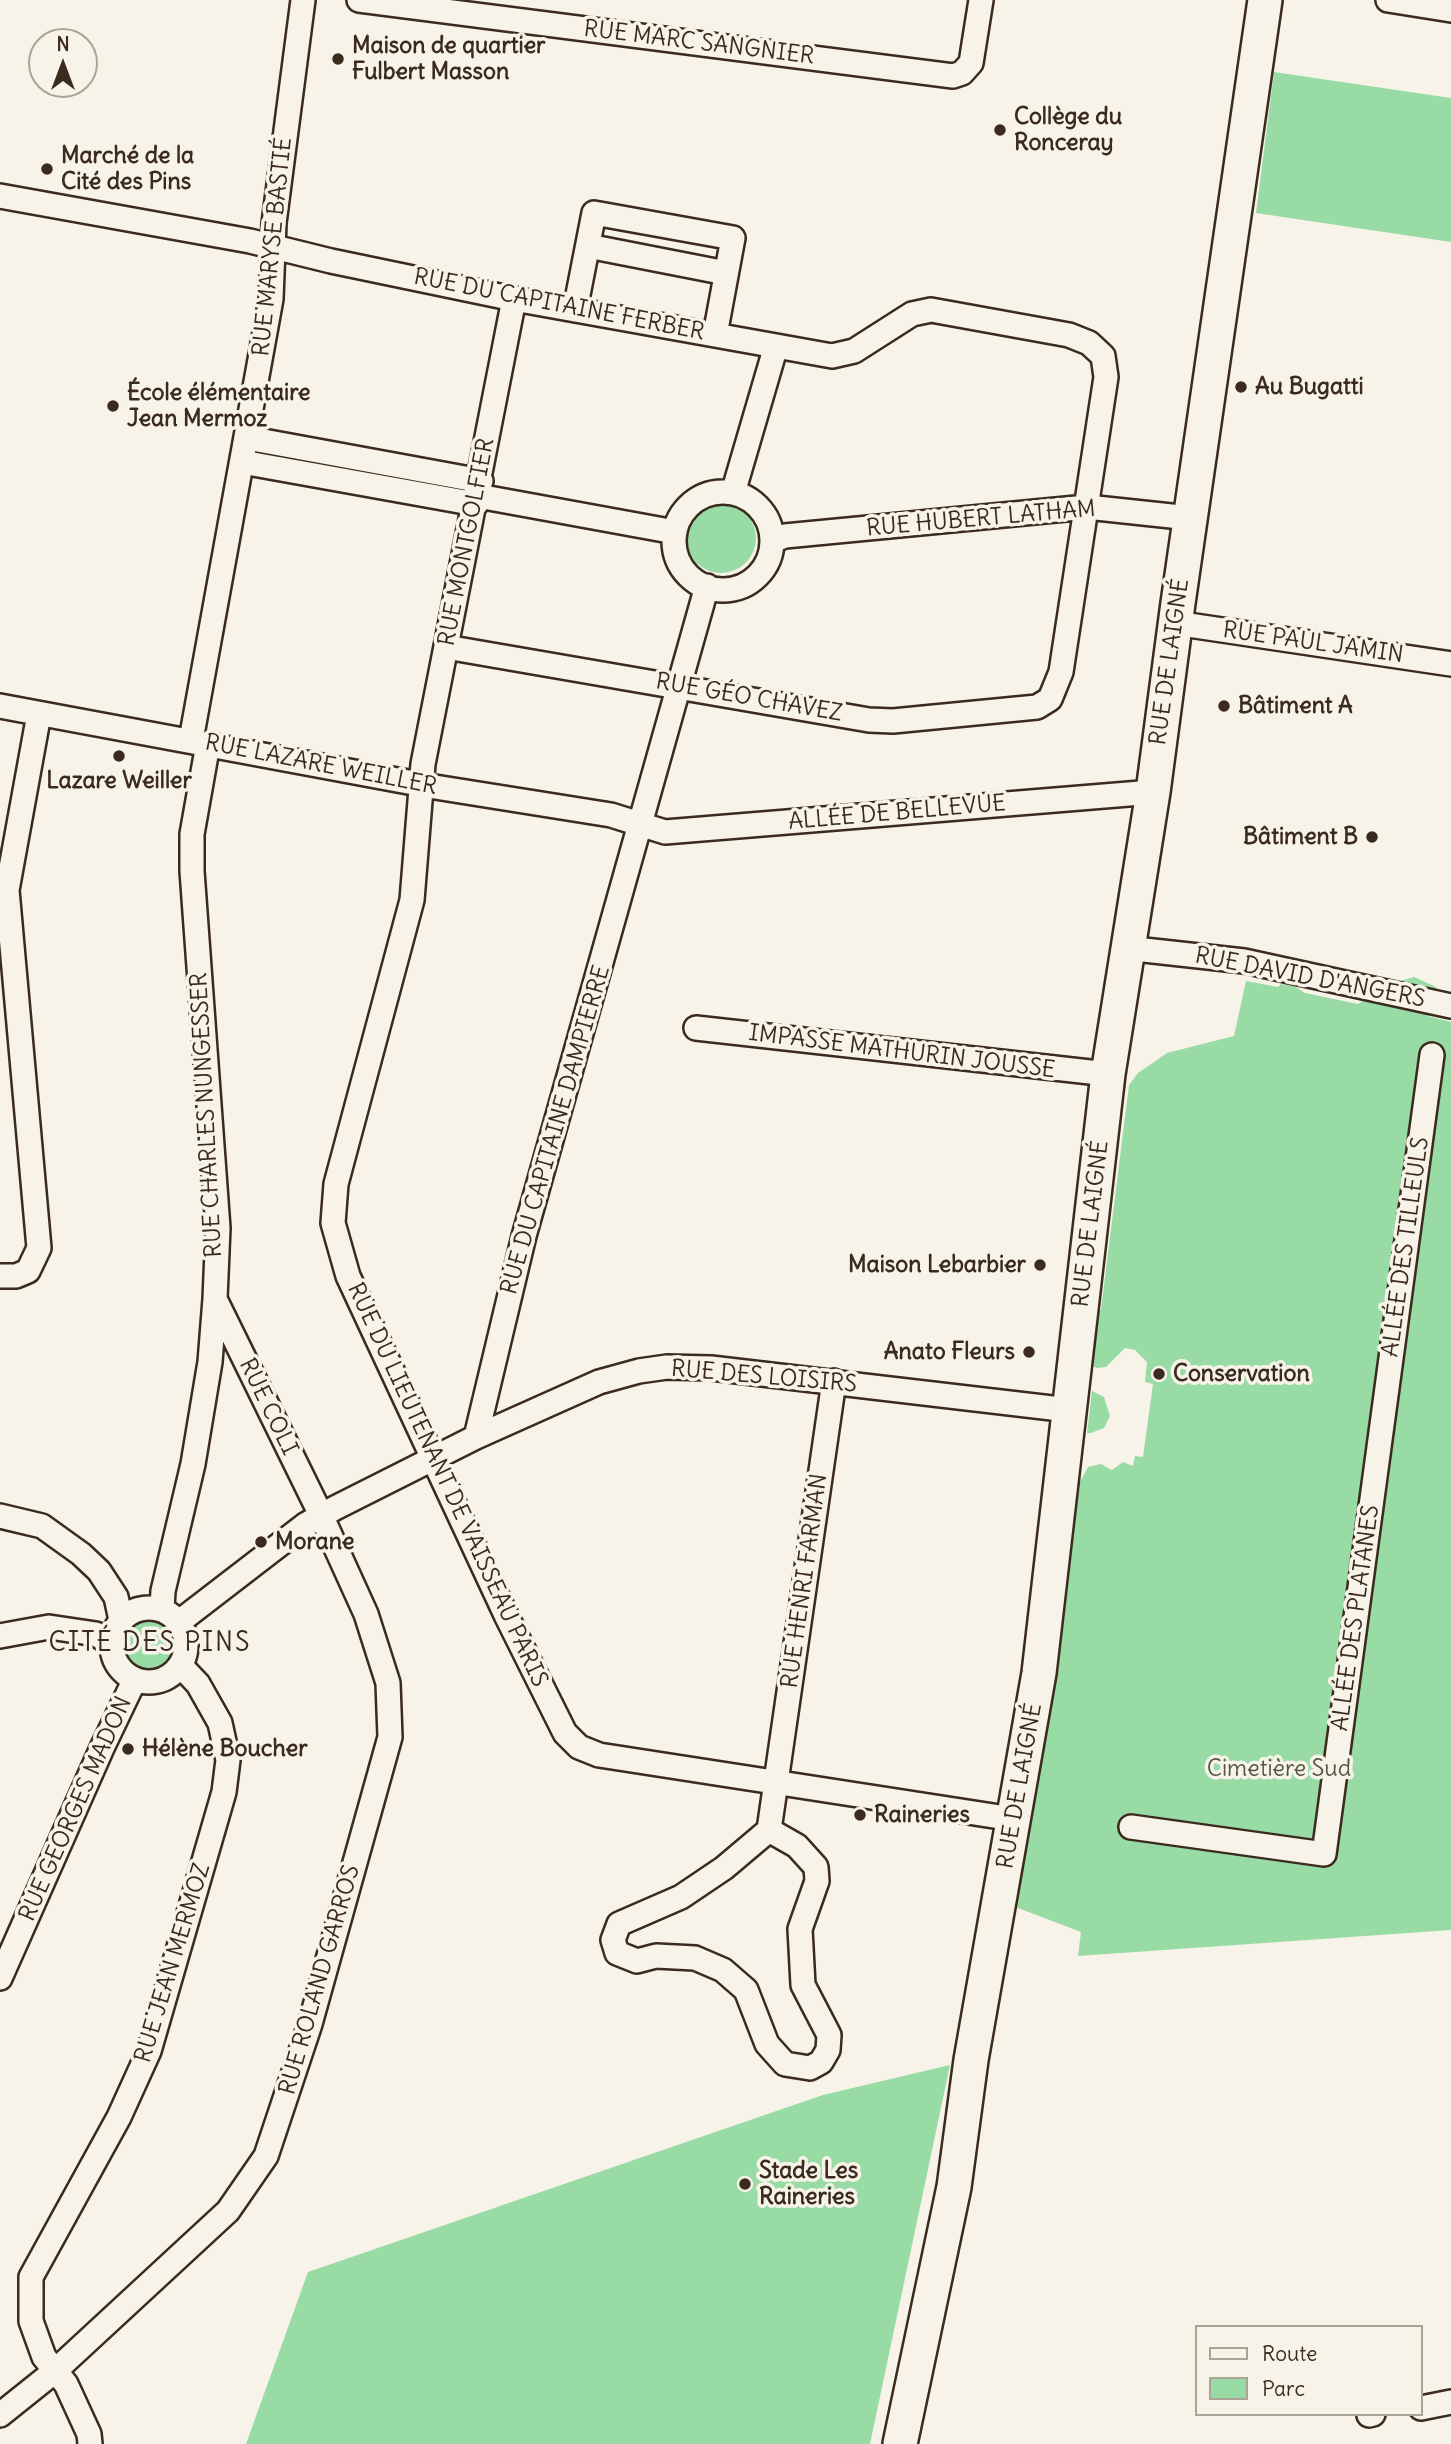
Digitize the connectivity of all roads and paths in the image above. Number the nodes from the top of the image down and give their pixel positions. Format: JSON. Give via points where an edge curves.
{"nodes":[{"id":1,"x":303,"y":0,"type":"edge"},
{"id":2,"x":359,"y":0,"type":"edge"},
{"id":3,"x":981,"y":0,"type":"edge"},
{"id":4,"x":1265,"y":0,"type":"edge"},
{"id":5,"x":1388,"y":0,"type":"edge"},
{"id":6,"x":1451,"y":10,"type":"edge"},
{"id":7,"x":0,"y":196,"type":"edge"},
{"id":8,"x":273,"y":246,"type":"junction"},
{"id":9,"x":588,"y":246,"type":"junction"},
{"id":10,"x":726,"y":273,"type":"junction"},
{"id":11,"x":514,"y":299,"type":"junction"},
{"id":12,"x":575,"y":310,"type":"junction"},
{"id":13,"x":715,"y":335,"type":"junction"},
{"id":14,"x":776,"y":346,"type":"junction"},
{"id":15,"x":247,"y":438,"type":"junction"},
{"id":16,"x":242,"y":461,"type":"junction"},
{"id":17,"x":733,"y":493,"type":"junction"},
{"id":18,"x":478,"y":494,"type":"junction"},
{"id":19,"x":1087,"y":506,"type":"junction"},
{"id":20,"x":1190,"y":518,"type":"junction"},
{"id":21,"x":675,"y":532,"type":"junction"},
{"id":22,"x":772,"y":541,"type":"junction"},
{"id":23,"x":706,"y":586,"type":"junction"},
{"id":24,"x":1175,"y":623,"type":"junction"},
{"id":25,"x":446,"y":647,"type":"junction"},
{"id":26,"x":1451,"y":664,"type":"edge"},
{"id":27,"x":681,"y":685,"type":"junction"},
{"id":28,"x":0,"y":706,"type":"edge"},
{"id":29,"x":39,"y":714,"type":"junction"},
{"id":30,"x":200,"y":742,"type":"junction"},
{"id":31,"x":422,"y":784,"type":"junction"},
{"id":32,"x":1153,"y":792,"type":"junction"},
{"id":33,"x":642,"y":824,"type":"junction"},
{"id":34,"x":3,"y":891,"type":"edge"},
{"id":35,"x":1126,"y":948,"type":"junction"},
{"id":36,"x":1451,"y":1006,"type":"edge"},
{"id":37,"x":696,"y":1028,"type":"dead end"},
{"id":38,"x":1432,"y":1055,"type":"dead end"},
{"id":39,"x":1108,"y":1074,"type":"junction"},
{"id":40,"x":0,"y":1276,"type":"edge"},
{"id":41,"x":215,"y":1299,"type":"junction"},
{"id":42,"x":834,"y":1381,"type":"junction"},
{"id":43,"x":1069,"y":1410,"type":"junction"},
{"id":44,"x":477,"y":1437,"type":"junction"},
{"id":45,"x":434,"y":1458,"type":"junction"},
{"id":46,"x":1377,"y":1466,"type":"joint"},
{"id":47,"x":0,"y":1494,"type":"edge"},
{"id":48,"x":321,"y":1515,"type":"junction"},
{"id":49,"x":4,"y":1516,"type":"edge"},
{"id":50,"x":170,"y":1616,"type":"junction"},
{"id":51,"x":121,"y":1619,"type":"junction"},
{"id":52,"x":0,"y":1636,"type":"edge"},
{"id":53,"x":111,"y":1644,"type":"junction"},
{"id":54,"x":180,"y":1665,"type":"junction"},
{"id":55,"x":135,"y":1679,"type":"junction"},
{"id":56,"x":776,"y":1781,"type":"junction"},
{"id":57,"x":1013,"y":1819,"type":"junction"},
{"id":58,"x":1131,"y":1827,"type":"dead end"},
{"id":59,"x":769,"y":1830,"type":"junction"},
{"id":60,"x":20,"y":1932,"type":"junction"},
{"id":61,"x":0,"y":1946,"type":"edge"},
{"id":62,"x":0,"y":1978,"type":"edge"},
{"id":63,"x":55,"y":2371,"type":"junction"},
{"id":64,"x":1451,"y":2402,"type":"edge"},
{"id":65,"x":1423,"y":2408,"type":"edge"},
{"id":66,"x":0,"y":2415,"type":"edge"},
{"id":67,"x":90,"y":2444,"type":"edge"},
{"id":68,"x":900,"y":2444,"type":"edge"}],
"edges":[{"from":1,"to":8,"type":"street","name":"RUE MARYSE BASTIÉ"},
{"from":2,"to":3,"type":"street","name":"RUE MARC SANGNIER","via":[[953,76],[971,63]]},
{"from":4,"to":20,"type":"street","name":"RUE DE LAIGNÉ"},
{"from":5,"to":6,"type":"street"},
{"from":7,"to":8,"type":"street","name":"RUE DU CAPITAINE FERBER"},
{"from":8,"to":11,"type":"street","name":"RUE DU CAPITAINE FERBER"},
{"from":8,"to":15,"type":"street","name":"RUE MARYSE BASTIÉ","via":[[271,299]]},
{"from":9,"to":10,"type":"street"},
{"from":9,"to":10,"type":"street","via":[[594,213],[733,238]]},
{"from":9,"to":12,"type":"street"},
{"from":10,"to":13,"type":"street"},
{"from":11,"to":12,"type":"street","name":"RUE DU CAPITAINE FERBER"},
{"from":11,"to":18,"type":"street","name":"RUE MONTGOLFIER"},
{"from":12,"to":13,"type":"street","name":"RUE DU CAPITAINE FERBER"},
{"from":13,"to":14,"type":"street","name":"RUE DU CAPITAINE FERBER"},
{"from":14,"to":17,"type":"street"},
{"from":14,"to":19,"type":"street","name":"RUE DU CAPITAINE FERBER","via":[[843,356],[912,314],[931,310],[1069,335],[1089,343],[1103,356],[1106,377]]},
{"from":15,"to":16,"type":"street","name":"RUE MARYSE BASTIÉ"},
{"from":15,"to":18,"type":"street"},
{"from":16,"to":18,"type":"street"},
{"from":16,"to":30,"type":"street","name":"RUE MARYSE BASTIÉ"},
{"from":17,"to":21,"type":"street","via":[[707,494],[696,500]]},
{"from":17,"to":22,"type":"street","via":[[761,510]]},
{"from":18,"to":21,"type":"street"},
{"from":18,"to":25,"type":"street","name":"RUE MONTGOLFIER"},
{"from":19,"to":20,"type":"street","name":"RUE HUBERT LATHAM"},
{"from":19,"to":22,"type":"street","name":"RUE HUBERT LATHAM","via":[[785,536]]},
{"from":19,"to":27,"type":"street","name":"RUE GÉO CHAVEZ","via":[[1061,672],[1050,699],[1027,710],[893,722]]},
{"from":20,"to":24,"type":"street","name":"RUE DE LAIGNÉ"},
{"from":21,"to":23,"type":"street","via":[[681,565]]},
{"from":22,"to":23,"type":"street","via":[[766,563],[751,581],[730,589]]},
{"from":23,"to":27,"type":"street","name":"RUE DU CAPITAINE DAMPIERRE"},
{"from":24,"to":26,"type":"street","name":"RUE PAUL JAMIN"},
{"from":24,"to":32,"type":"street","name":"RUE DE LAIGNÉ"},
{"from":25,"to":27,"type":"street","name":"RUE GÉO CHAVEZ"},
{"from":25,"to":31,"type":"street","name":"RUE MONTGOLFIER"},
{"from":27,"to":33,"type":"street","name":"RUE DU CAPITAINE DAMPIERRE"},
{"from":28,"to":29,"type":"street","name":"RUE LAZARE WEILLER"},
{"from":29,"to":30,"type":"street","name":"RUE LAZARE WEILLER"},
{"from":29,"to":34,"type":"street"},
{"from":30,"to":31,"type":"street","name":"RUE LAZARE WEILLER"},
{"from":30,"to":41,"type":"street","name":"RUE CHARLES NUNGESSER","via":[[192,871],[218,1228]]},
{"from":31,"to":33,"type":"street","name":"RUE LAZARE WEILLER"},
{"from":31,"to":45,"type":"street","name":"RUE DU LIEUTENANT DE VAISSEAU PARIS","via":[[412,900],[336,1184],[333,1223],[348,1276]]},
{"from":32,"to":33,"type":"street","name":"ALLÉE DE BELLEVUE","via":[[666,832]]},
{"from":32,"to":35,"type":"street","name":"RUE DE LAIGNÉ"},
{"from":33,"to":44,"type":"street","name":"RUE DU CAPITAINE DAMPIERRE","via":[[524,1236]]},
{"from":34,"to":40,"type":"street","via":[[39,1248],[28,1270]]},
{"from":35,"to":36,"type":"street","name":"RUE DAVID D'ANGERS","via":[[1244,961]]},
{"from":35,"to":39,"type":"street","name":"RUE DE LAIGNÉ"},
{"from":37,"to":39,"type":"street","name":"IMPASSE MATHURIN JOUSSE"},
{"from":38,"to":46,"type":"street","name":"ALLÉE DES TILLEULS"},
{"from":39,"to":43,"type":"street","name":"RUE DE LAIGNÉ"},
{"from":41,"to":48,"type":"street","name":"RUE COLI"},
{"from":41,"to":50,"type":"street","name":"RUE CHARLES NUNGESSER","via":[[193,1464],[163,1591]]},
{"from":42,"to":43,"type":"street","name":"RUE DES LOISIRS"},
{"from":42,"to":44,"type":"street","name":"RUE DES LOISIRS","via":[[712,1368],[639,1371],[599,1382]]},
{"from":42,"to":56,"type":"street","name":"RUE HENRI FARMAN"},
{"from":43,"to":57,"type":"street","name":"RUE DE LAIGNÉ","via":[[1039,1673]]},
{"from":44,"to":45,"type":"street","name":"RUE DES LOISIRS"},
{"from":45,"to":48,"type":"street","name":"RUE DES LOISIRS"},
{"from":45,"to":56,"type":"street","name":"RUE DU LIEUTENANT DE VAISSEAU PARIS","via":[[565,1733],[579,1747],[599,1755]]},
{"from":46,"to":58,"type":"street","name":"ALLÉE DES PLATANES","via":[[1324,1854]]},
{"from":47,"to":49,"type":"street"},
{"from":48,"to":50,"type":"street","name":"RUE DES LOISIRS"},
{"from":48,"to":63,"type":"street","name":"RUE ROLAND GARROS","via":[[366,1615],[388,1683],[390,1737],[310,2024],[267,2155],[228,2211]]},
{"from":49,"to":51,"type":"street","via":[[43,1526],[82,1554],[116,1597]]},
{"from":50,"to":51,"type":"street","via":[[142,1608]]},
{"from":50,"to":54,"type":"street","via":[[186,1637]]},
{"from":51,"to":53,"type":"street"},
{"from":52,"to":53,"type":"street","via":[[49,1627],[96,1634]]},
{"from":53,"to":55,"type":"street","via":[[118,1666]]},
{"from":54,"to":55,"type":"street","via":[[155,1682]]},
{"from":54,"to":63,"type":"street","name":"RUE JEAN MERMOZ","via":[[198,1684],[220,1723],[228,1760],[224,1792],[149,2051],[119,2117],[32,2277],[32,2321],[44,2357]]},
{"from":55,"to":60,"type":"street","name":"RUE GEORGES MADON"},
{"from":56,"to":57,"type":"street","name":"RUE DU LIEUTENANT DE VAISSEAU PARIS"},
{"from":56,"to":59,"type":"street","name":"RUE HENRI FARMAN"},
{"from":57,"to":68,"type":"street","name":"RUE DE LAIGNÉ","via":[[954,2188]]},
{"from":59,"to":59,"type":"street","via":[[797,1846],[816,1867],[817,1881],[800,1929],[803,1985],[829,2035],[828,2050],[821,2062],[810,2068],[785,2064],[767,2044],[746,1990],[723,1970],[695,1958],[656,1956],[637,1961],[617,1953],[613,1940],[619,1924],[681,1897]]},
{"from":60,"to":61,"type":"street"},
{"from":60,"to":62,"type":"street","name":"RUE GEORGES MADON"},
{"from":63,"to":66,"type":"street","name":"RUE ROLAND GARROS"},
{"from":63,"to":67,"type":"street","name":"RUE JEAN MERMOZ","via":[[66,2384]]},
{"from":64,"to":65,"type":"street"}]}
